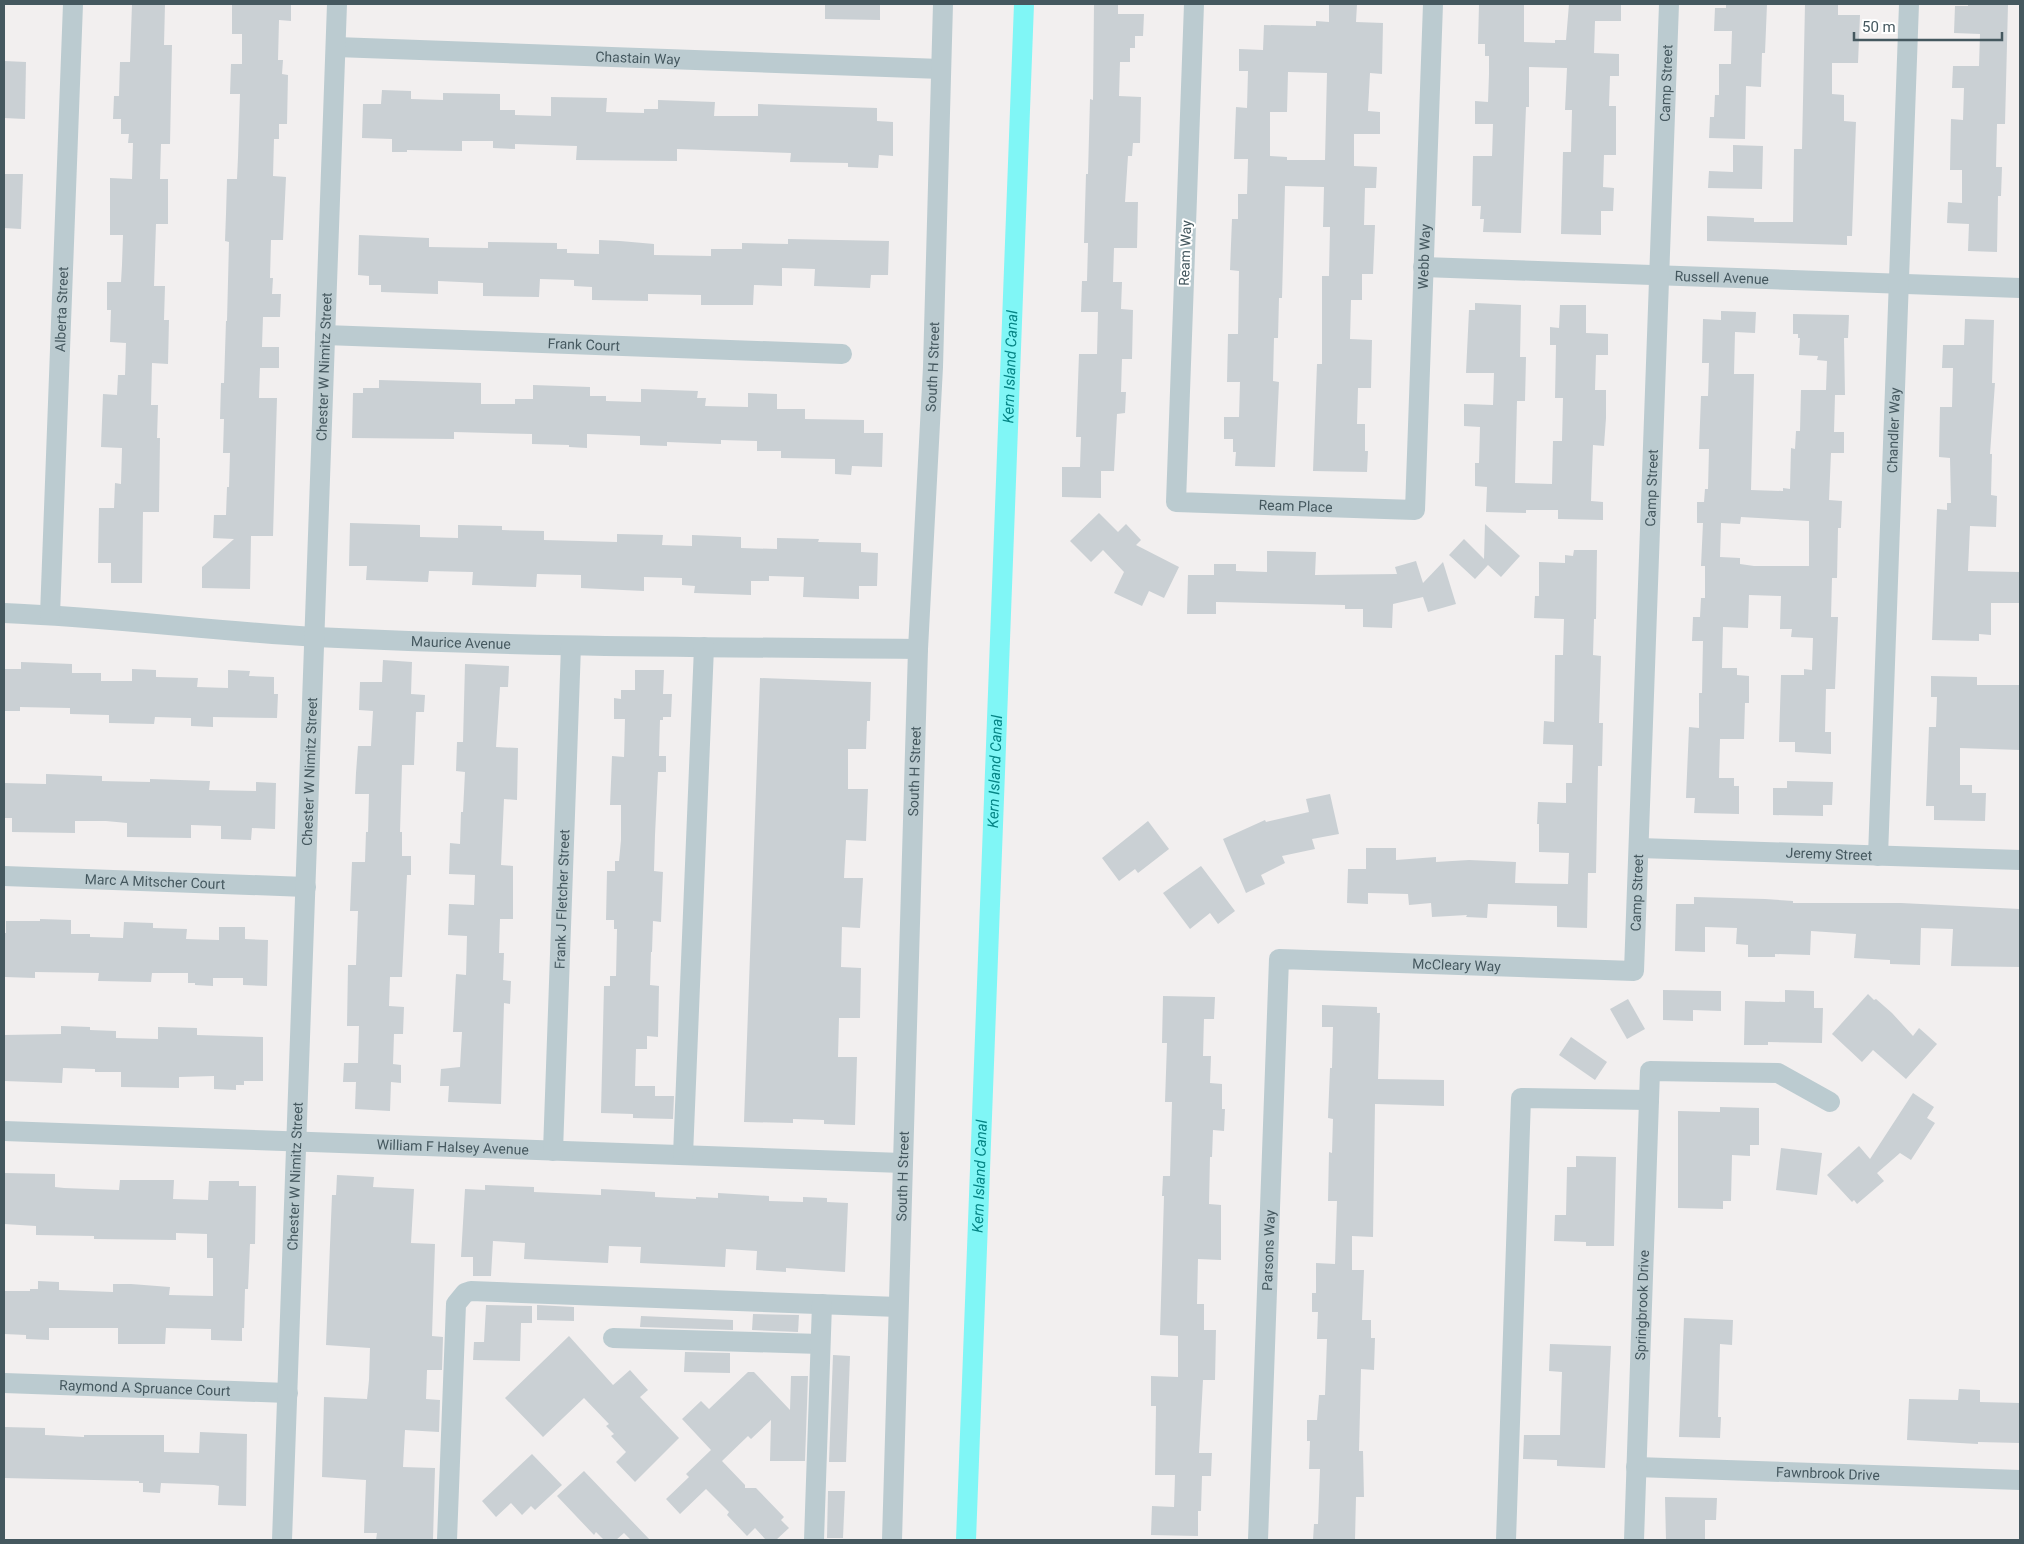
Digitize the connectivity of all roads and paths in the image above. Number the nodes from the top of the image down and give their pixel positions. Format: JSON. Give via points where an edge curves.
{"nodes":[{"id":1,"x":73,"y":4,"type":"edge"},
{"id":2,"x":337,"y":4,"type":"edge"},
{"id":3,"x":943,"y":4,"type":"edge"},
{"id":4,"x":1194,"y":4,"type":"edge"},
{"id":5,"x":1433,"y":4,"type":"edge"},
{"id":6,"x":1669,"y":4,"type":"edge"},
{"id":7,"x":1908,"y":4,"type":"edge"},
{"id":8,"x":336,"y":47,"type":"junction"},
{"id":9,"x":941,"y":69,"type":"junction"},
{"id":10,"x":1423,"y":267,"type":"junction"},
{"id":11,"x":1659,"y":275,"type":"junction"},
{"id":12,"x":1899,"y":284,"type":"junction"},
{"id":13,"x":2020,"y":288,"type":"edge"},
{"id":14,"x":325,"y":335,"type":"junction"},
{"id":15,"x":842,"y":354,"type":"dead end"},
{"id":16,"x":1176,"y":502,"type":"joint"},
{"id":17,"x":1414,"y":510,"type":"joint"},
{"id":18,"x":4,"y":613,"type":"edge"},
{"id":19,"x":50,"y":615,"type":"junction"},
{"id":20,"x":315,"y":636,"type":"junction"},
{"id":21,"x":571,"y":646,"type":"junction"},
{"id":22,"x":704,"y":647,"type":"junction"},
{"id":23,"x":918,"y":649,"type":"junction"},
{"id":24,"x":1639,"y":848,"type":"junction"},
{"id":25,"x":1878,"y":856,"type":"junction"},
{"id":26,"x":2020,"y":860,"type":"edge"},
{"id":27,"x":4,"y":876,"type":"edge"},
{"id":28,"x":306,"y":887,"type":"junction"},
{"id":29,"x":1278,"y":959,"type":"joint"},
{"id":30,"x":1634,"y":971,"type":"joint"},
{"id":31,"x":1649,"y":1100,"type":"junction"},
{"id":32,"x":1830,"y":1102,"type":"dead end"},
{"id":33,"x":4,"y":1131,"type":"edge"},
{"id":34,"x":297,"y":1141,"type":"junction"},
{"id":35,"x":553,"y":1150,"type":"junction"},
{"id":36,"x":683,"y":1155,"type":"junction"},
{"id":37,"x":902,"y":1163,"type":"junction"},
{"id":38,"x":822,"y":1304,"type":"junction"},
{"id":39,"x":898,"y":1307,"type":"junction"},
{"id":40,"x":613,"y":1338,"type":"dead end"},
{"id":41,"x":820,"y":1344,"type":"junction"},
{"id":42,"x":4,"y":1383,"type":"edge"},
{"id":43,"x":288,"y":1393,"type":"junction"},
{"id":44,"x":1636,"y":1467,"type":"junction"},
{"id":45,"x":2020,"y":1480,"type":"edge"},
{"id":46,"x":282,"y":1540,"type":"edge"},
{"id":47,"x":447,"y":1540,"type":"edge"},
{"id":48,"x":814,"y":1540,"type":"edge"},
{"id":49,"x":892,"y":1540,"type":"edge"},
{"id":50,"x":1258,"y":1540,"type":"edge"},
{"id":51,"x":1506,"y":1540,"type":"edge"},
{"id":52,"x":1634,"y":1540,"type":"edge"}],
"edges":[{"from":1,"to":19,"type":"street","name":"Alberta Street"},
{"from":2,"to":8,"type":"street","name":"Chester W Nimitz Street"},
{"from":3,"to":9,"type":"street","name":"South H Street"},
{"from":4,"to":16,"type":"street","name":"Ream Way"},
{"from":5,"to":10,"type":"street","name":"Webb Way"},
{"from":6,"to":11,"type":"street","name":"Camp Street"},
{"from":7,"to":12,"type":"street","name":"Chandler Way"},
{"from":8,"to":9,"type":"street","name":"Chastain Way"},
{"from":8,"to":14,"type":"street","name":"Chester W Nimitz Street"},
{"from":9,"to":23,"type":"street","name":"South H Street","via":[[933,367]]},
{"from":10,"to":11,"type":"street","name":"Russell Avenue"},
{"from":10,"to":17,"type":"street","name":"Webb Way"},
{"from":11,"to":12,"type":"street","name":"Russell Avenue"},
{"from":11,"to":24,"type":"street","name":"Camp Street"},
{"from":12,"to":13,"type":"street","name":"Russell Avenue"},
{"from":12,"to":25,"type":"street","name":"Chandler Way"},
{"from":14,"to":15,"type":"street","name":"Frank Court"},
{"from":14,"to":20,"type":"street","name":"Chester W Nimitz Street"},
{"from":16,"to":17,"type":"street","name":"Ream Place"},
{"from":18,"to":19,"type":"street","name":"Maurice Avenue"},
{"from":19,"to":20,"type":"street","name":"Maurice Avenue"},
{"from":20,"to":21,"type":"street","name":"Maurice Avenue"},
{"from":20,"to":28,"type":"street","name":"Chester W Nimitz Street"},
{"from":21,"to":22,"type":"street","name":"Maurice Avenue"},
{"from":21,"to":35,"type":"street","name":"Frank J Fletcher Street"},
{"from":22,"to":23,"type":"street","name":"Maurice Avenue"},
{"from":22,"to":36,"type":"street"},
{"from":23,"to":37,"type":"street","name":"South H Street"},
{"from":24,"to":25,"type":"street","name":"Jeremy Street"},
{"from":24,"to":30,"type":"street","name":"Camp Street"},
{"from":25,"to":26,"type":"street","name":"Jeremy Street"},
{"from":27,"to":28,"type":"street","name":"Marc A Mitscher Court"},
{"from":28,"to":34,"type":"street","name":"Chester W Nimitz Street"},
{"from":29,"to":30,"type":"street","name":"McCleary Way"},
{"from":29,"to":50,"type":"street","name":"Parsons Way"},
{"from":31,"to":32,"type":"street","name":"Springbrook Drive","via":[[1650,1070],[1778,1073]]},
{"from":31,"to":44,"type":"street","name":"Springbrook Drive"},
{"from":31,"to":51,"type":"street","via":[[1521,1098]]},
{"from":33,"to":34,"type":"street","name":"William F Halsey Avenue"},
{"from":34,"to":35,"type":"street","name":"William F Halsey Avenue"},
{"from":34,"to":43,"type":"street","name":"Chester W Nimitz Street"},
{"from":35,"to":36,"type":"street","name":"William F Halsey Avenue"},
{"from":36,"to":37,"type":"street","name":"William F Halsey Avenue"},
{"from":37,"to":39,"type":"street","name":"South H Street"},
{"from":38,"to":39,"type":"street"},
{"from":38,"to":41,"type":"street"},
{"from":38,"to":47,"type":"street","via":[[471,1290],[465,1293],[456,1304]]},
{"from":39,"to":49,"type":"street","name":"South H Street"},
{"from":40,"to":41,"type":"street"},
{"from":41,"to":48,"type":"street"},
{"from":42,"to":43,"type":"street","name":"Raymond A Spruance Court"},
{"from":43,"to":46,"type":"street","name":"Chester W Nimitz Street"},
{"from":44,"to":45,"type":"street","name":"Fawnbrook Drive"},
{"from":44,"to":52,"type":"street","name":"Springbrook Drive"}]}
